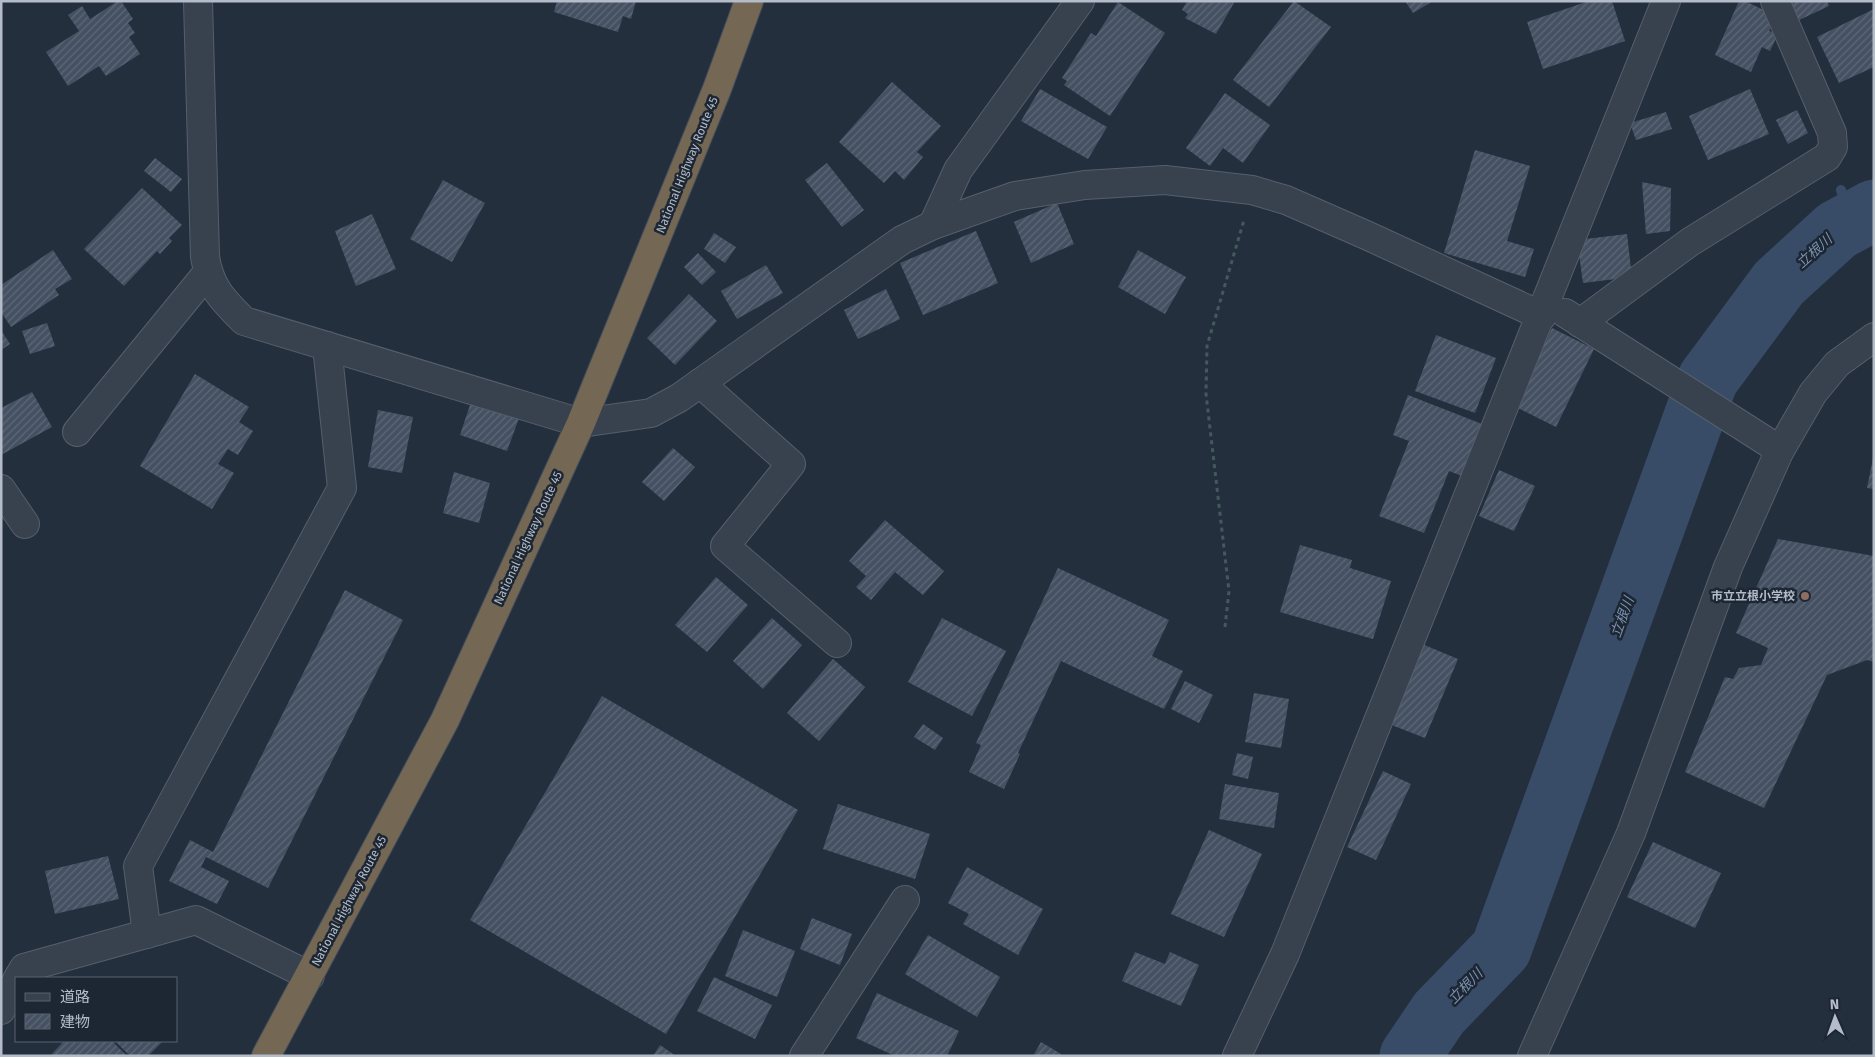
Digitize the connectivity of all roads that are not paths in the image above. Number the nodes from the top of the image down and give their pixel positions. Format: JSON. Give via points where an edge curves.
{"nodes":[{"id":1,"x":198,"y":1,"type":"edge"},
{"id":2,"x":749,"y":1,"type":"edge"},
{"id":3,"x":1080,"y":1,"type":"edge"},
{"id":4,"x":1666,"y":1,"type":"edge"},
{"id":5,"x":1775,"y":1,"type":"edge"},
{"id":6,"x":933,"y":225,"type":"junction"},
{"id":7,"x":216,"y":288,"type":"junction"},
{"id":8,"x":1545,"y":308,"type":"junction"},
{"id":9,"x":1580,"y":323,"type":"junction"},
{"id":10,"x":1874,"y":337,"type":"edge"},
{"id":11,"x":328,"y":346,"type":"junction"},
{"id":12,"x":700,"y":383,"type":"junction"},
{"id":13,"x":581,"y":423,"type":"junction"},
{"id":14,"x":78,"y":432,"type":"dead end"},
{"id":15,"x":1774,"y":448,"type":"junction"},
{"id":16,"x":1,"y":488,"type":"edge"},
{"id":17,"x":25,"y":524,"type":"dead end"},
{"id":18,"x":837,"y":643,"type":"dead end"},
{"id":19,"x":905,"y":900,"type":"dead end"},
{"id":20,"x":147,"y":934,"type":"junction"},
{"id":21,"x":310,"y":976,"type":"junction"},
{"id":22,"x":19,"y":977,"type":"edge"},
{"id":23,"x":15,"y":984,"type":"edge"},
{"id":24,"x":1,"y":1010,"type":"edge"},
{"id":25,"x":266,"y":1056,"type":"edge"},
{"id":26,"x":804,"y":1056,"type":"edge"},
{"id":27,"x":1237,"y":1056,"type":"edge"},
{"id":28,"x":1532,"y":1056,"type":"edge"}],
"edges":[{"from":1,"to":7,"type":"street"},
{"from":2,"to":13,"type":"highway","name":"National Highway Route 45","via":[[718,89]]},
{"from":3,"to":6,"type":"street","via":[[958,170]]},
{"from":4,"to":8,"type":"street"},
{"from":5,"to":9,"type":"street","via":[[1832,133],[1833,147],[1827,157],[1690,242]]},
{"from":6,"to":8,"type":"street","via":[[1015,196],[1085,185],[1165,180],[1252,190],[1286,200]]},
{"from":6,"to":12,"type":"street","via":[[902,240]]},
{"from":7,"to":11,"type":"street","via":[[244,321]]},
{"from":7,"to":14,"type":"street"},
{"from":8,"to":9,"type":"street"},
{"from":8,"to":27,"type":"street","via":[[1285,954]]},
{"from":9,"to":15,"type":"street"},
{"from":10,"to":15,"type":"street","via":[[1837,364]]},
{"from":11,"to":13,"type":"street"},
{"from":11,"to":20,"type":"street","via":[[342,488],[138,866]]},
{"from":12,"to":13,"type":"street","via":[[651,413]]},
{"from":12,"to":18,"type":"street","via":[[791,464],[726,546]]},
{"from":13,"to":21,"type":"highway","name":"National Highway Route 45","via":[[445,720]]},
{"from":15,"to":28,"type":"street","via":[[1631,833]]},
{"from":16,"to":17,"type":"street"},
{"from":19,"to":26,"type":"street"},
{"from":20,"to":21,"type":"street","via":[[196,920]]},
{"from":20,"to":22,"type":"street","via":[[24,968]]},
{"from":21,"to":25,"type":"highway","name":"National Highway Route 45"},
{"from":23,"to":24,"type":"street"}]}
